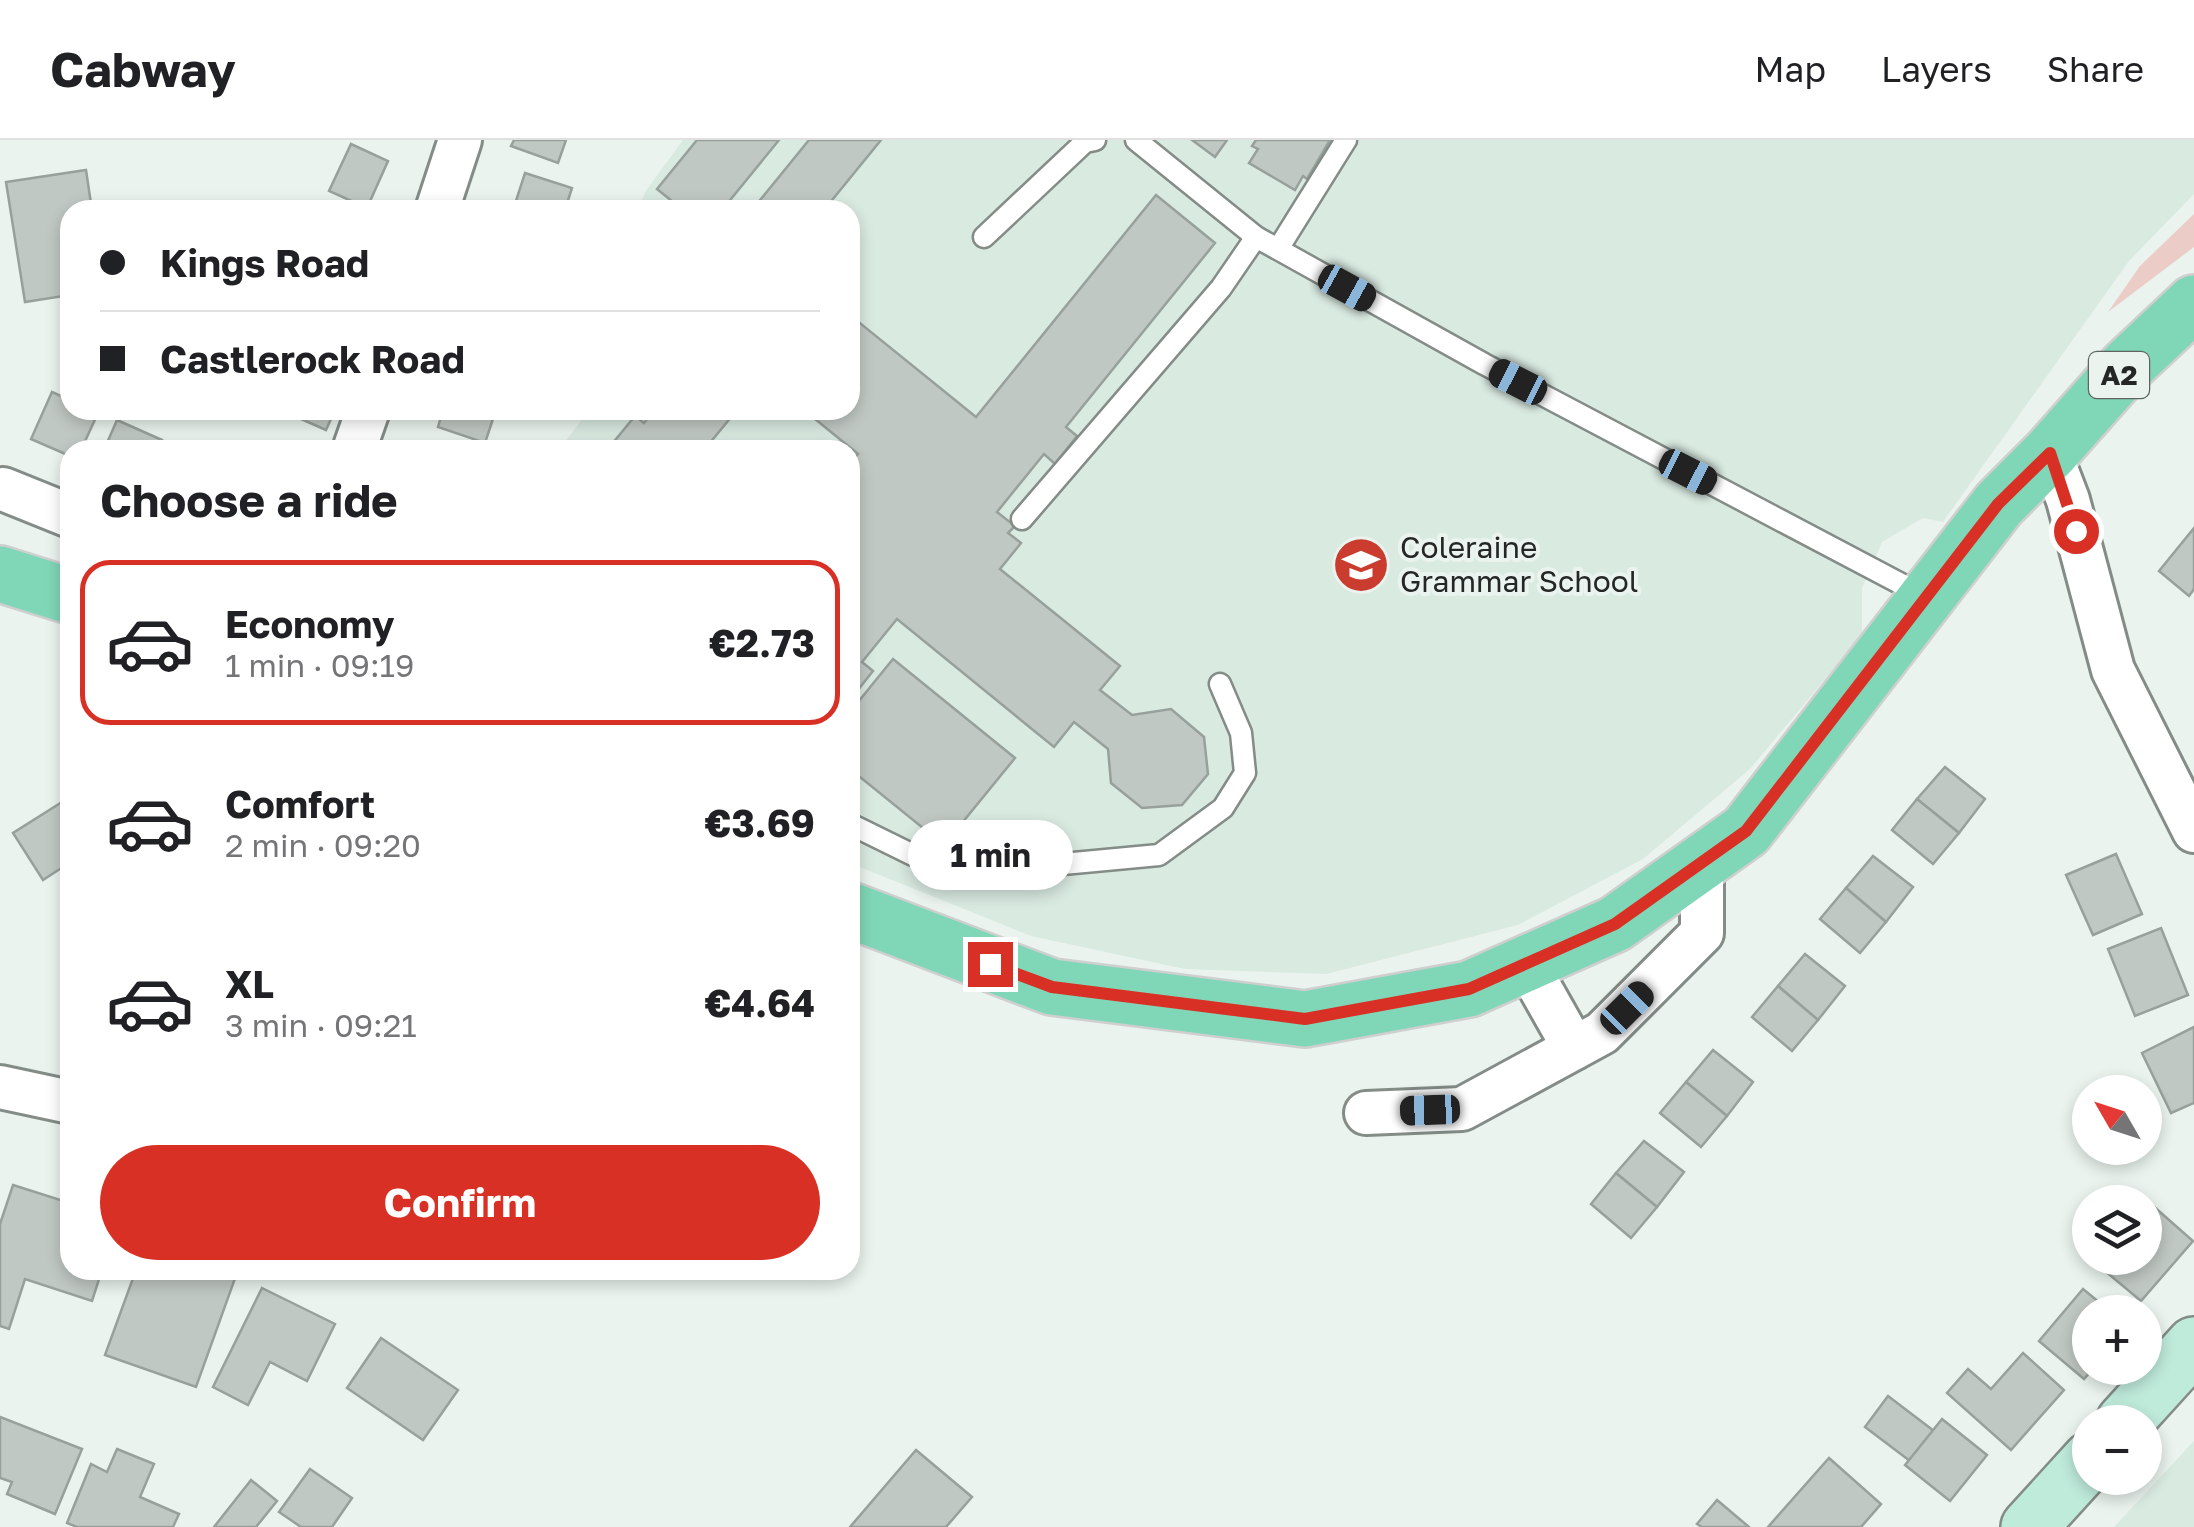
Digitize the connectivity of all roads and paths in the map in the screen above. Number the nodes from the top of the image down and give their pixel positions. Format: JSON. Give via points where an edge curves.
{"nodes":[{"id":1,"x":460,"y":140,"type":"edge"},
{"id":2,"x":1095,"y":140,"type":"edge"},
{"id":3,"x":1136,"y":140,"type":"edge"},
{"id":4,"x":1346,"y":140,"type":"edge"},
{"id":5,"x":439,"y":200,"type":"edge"},
{"id":6,"x":984,"y":237,"type":"dead end"},
{"id":7,"x":1256,"y":237,"type":"junction"},
{"id":8,"x":1278,"y":249,"type":"junction"},
{"id":9,"x":2194,"y":303,"type":"edge"},
{"id":10,"x":2050,"y":453,"type":"junction"},
{"id":11,"x":4,"y":490,"type":"dead end"},
{"id":12,"x":60,"y":512,"type":"edge"},
{"id":13,"x":1022,"y":519,"type":"dead end"},
{"id":14,"x":0,"y":574,"type":"edge"},
{"id":15,"x":60,"y":593,"type":"edge"},
{"id":16,"x":1927,"y":598,"type":"junction"},
{"id":17,"x":1220,"y":684,"type":"dead end"},
{"id":18,"x":860,"y":829,"type":"edge"},
{"id":19,"x":2194,"y":830,"type":"edge"},
{"id":20,"x":1702,"y":863,"type":"junction"},
{"id":21,"x":860,"y":914,"type":"edge"},
{"id":22,"x":1526,"y":963,"type":"junction"},
{"id":23,"x":1574,"y":1048,"type":"junction"},
{"id":24,"x":0,"y":1087,"type":"edge"},
{"id":25,"x":60,"y":1100,"type":"edge"},
{"id":26,"x":1366,"y":1113,"type":"dead end"},
{"id":27,"x":2193,"y":1348,"type":"edge"},
{"id":28,"x":2140,"y":1405,"type":"edge"},
{"id":29,"x":2072,"y":1479,"type":"edge"},
{"id":30,"x":2028,"y":1527,"type":"edge"}],
"edges":[{"from":1,"to":5,"type":"street"},
{"from":2,"to":6,"type":"lane","via":[[1085,142]]},
{"from":3,"to":7,"type":"lane"},
{"from":4,"to":8,"type":"lane"},
{"from":7,"to":8,"type":"lane"},
{"from":7,"to":13,"type":"lane","via":[[1221,288]]},
{"from":8,"to":16,"type":"lane"},
{"from":9,"to":10,"type":"main road","number":"A2"},
{"from":10,"to":16,"type":"main road","number":"A2","via":[[1998,504]]},
{"from":10,"to":19,"type":"street","via":[[2113,670]]},
{"from":11,"to":12,"type":"street"},
{"from":14,"to":15,"type":"main road"},
{"from":16,"to":20,"type":"main road","number":"A2","via":[[1746,831]]},
{"from":17,"to":18,"type":"lane","via":[[1242,733],[1246,773],[1223,808],[1159,855],[967,872]]},
{"from":20,"to":22,"type":"main road","number":"A2","via":[[1615,924]]},
{"from":20,"to":23,"type":"street","via":[[1702,933],[1602,1033]]},
{"from":21,"to":22,"type":"main road","number":"A2","via":[[1052,987],[1305,1019],[1469,989]]},
{"from":22,"to":23,"type":"street"},
{"from":23,"to":26,"type":"street","via":[[1462,1109]]},
{"from":24,"to":25,"type":"street"},
{"from":27,"to":28,"type":"main road"},
{"from":29,"to":30,"type":"main road"}]}
